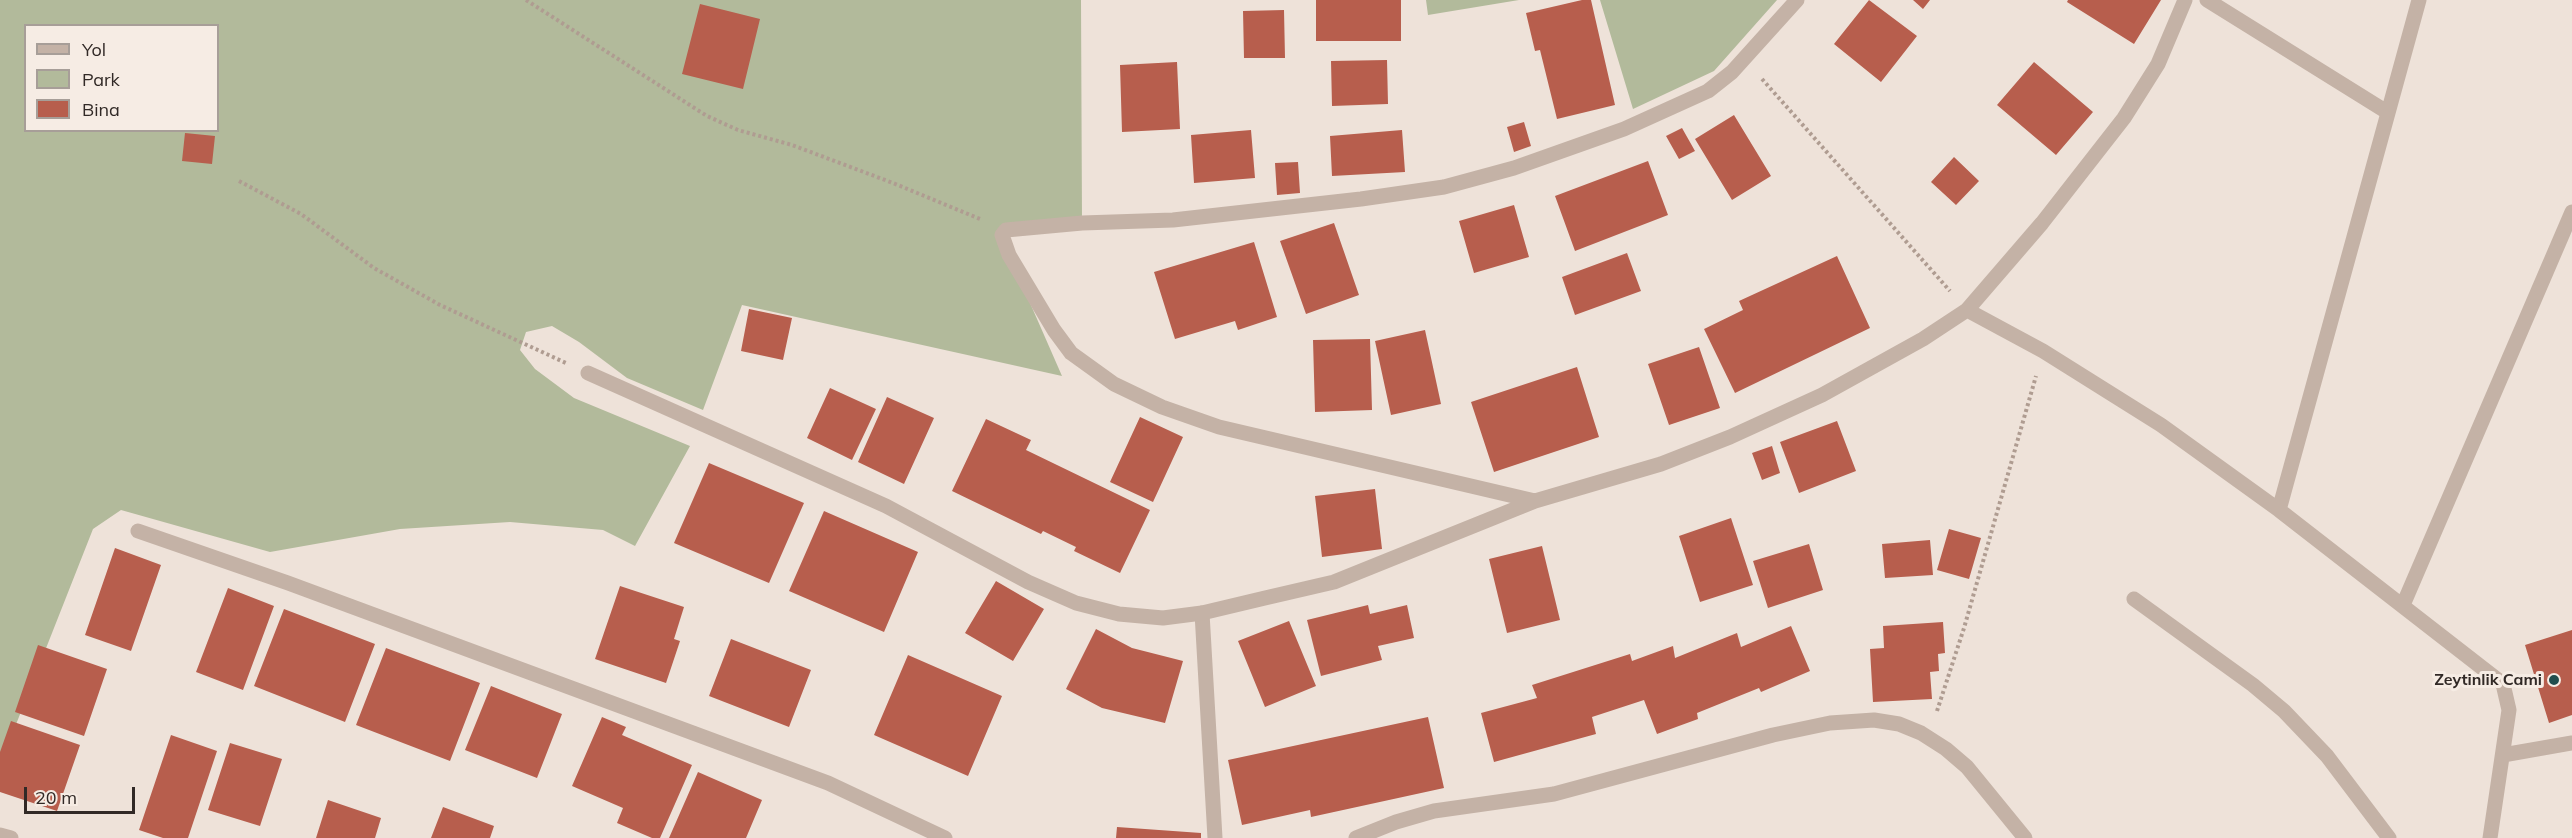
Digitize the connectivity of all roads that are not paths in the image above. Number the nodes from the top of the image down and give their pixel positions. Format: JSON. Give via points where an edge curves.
{"nodes":[{"id":1,"x":1797,"y":0,"type":"edge"},
{"id":2,"x":2185,"y":0,"type":"edge"},
{"id":3,"x":2207,"y":0,"type":"edge"},
{"id":4,"x":2419,"y":0,"type":"edge"},
{"id":5,"x":2387,"y":112,"type":"junction"},
{"id":6,"x":2572,"y":212,"type":"edge"},
{"id":7,"x":1967,"y":310,"type":"junction"},
{"id":8,"x":588,"y":373,"type":"road end"},
{"id":9,"x":1535,"y":501,"type":"junction"},
{"id":10,"x":2279,"y":510,"type":"junction"},
{"id":11,"x":138,"y":531,"type":"dead end"},
{"id":12,"x":2134,"y":599,"type":"dead end"},
{"id":13,"x":2403,"y":605,"type":"junction"},
{"id":14,"x":1202,"y":613,"type":"junction"},
{"id":15,"x":2572,"y":742,"type":"edge"},
{"id":16,"x":2503,"y":755,"type":"junction"},
{"id":17,"x":0,"y":835,"type":"edge"},
{"id":18,"x":11,"y":838,"type":"edge"},
{"id":19,"x":945,"y":838,"type":"edge"},
{"id":20,"x":1215,"y":838,"type":"edge"},
{"id":21,"x":1356,"y":838,"type":"edge"},
{"id":22,"x":2025,"y":838,"type":"edge"},
{"id":23,"x":2389,"y":838,"type":"edge"},
{"id":24,"x":2490,"y":838,"type":"edge"}],
"edges":[{"from":1,"to":9,"type":"street","via":[[1732,72],[1708,91],[1624,129],[1514,168],[1444,187],[1360,200],[1173,220],[1006,230],[1002,235],[1009,255],[1071,353],[1114,384],[1162,407],[1219,427]]},
{"from":2,"to":7,"type":"street","via":[[2158,64],[2124,118],[2042,224]]},
{"from":3,"to":5,"type":"street"},
{"from":4,"to":5,"type":"street"},
{"from":5,"to":10,"type":"street"},
{"from":6,"to":13,"type":"street"},
{"from":7,"to":9,"type":"street","via":[[1822,395],[1730,437],[1660,464]]},
{"from":7,"to":10,"type":"street","via":[[2043,351],[2161,425]]},
{"from":8,"to":14,"type":"street","via":[[886,506],[1028,582],[1076,603],[1119,614],[1163,618]]},
{"from":9,"to":14,"type":"street","via":[[1334,582]]},
{"from":10,"to":13,"type":"street"},
{"from":11,"to":19,"type":"street","via":[[828,783]]},
{"from":12,"to":23,"type":"street","via":[[2284,711],[2327,756]]},
{"from":13,"to":16,"type":"street","via":[[2503,684],[2509,710]]},
{"from":14,"to":20,"type":"street"},
{"from":15,"to":16,"type":"street"},
{"from":16,"to":24,"type":"street"},
{"from":17,"to":18,"type":"street"},
{"from":21,"to":22,"type":"street","via":[[1434,811],[1554,794],[1741,743],[1830,723],[1874,720],[1899,724],[1946,749],[1967,767]]}]}
